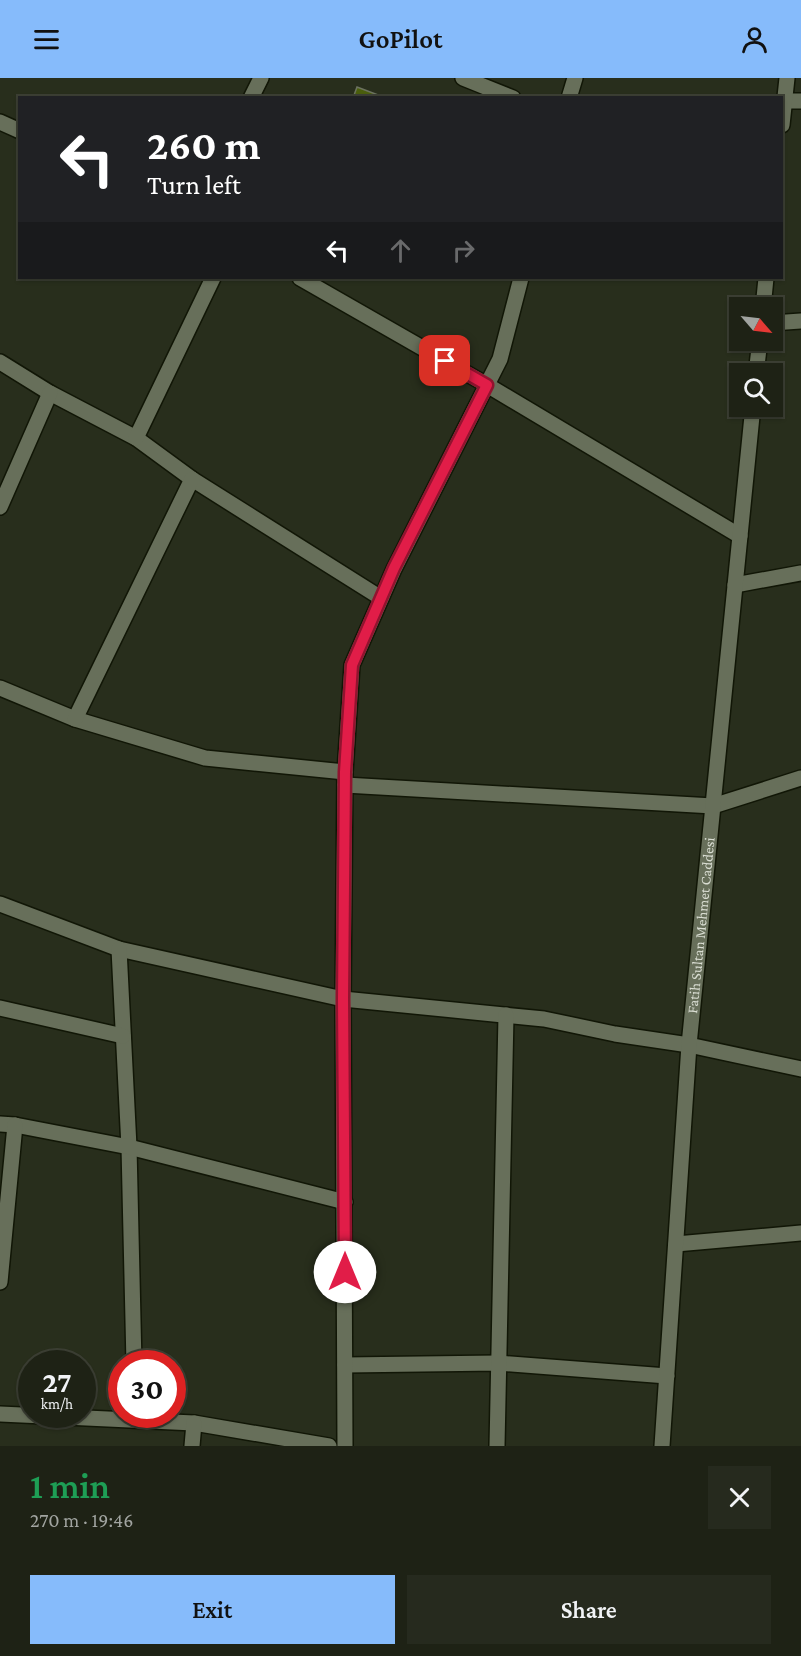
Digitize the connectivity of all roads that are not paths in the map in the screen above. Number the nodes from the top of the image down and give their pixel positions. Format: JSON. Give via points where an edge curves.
{"nodes":[{"id":1,"x":261,"y":78,"type":"edge"},
{"id":2,"x":463,"y":78,"type":"edge"},
{"id":3,"x":575,"y":78,"type":"edge"},
{"id":4,"x":786,"y":78,"type":"edge"},
{"id":5,"x":252,"y":96,"type":"edge"},
{"id":6,"x":508,"y":96,"type":"edge"},
{"id":7,"x":570,"y":96,"type":"edge"},
{"id":8,"x":784,"y":101,"type":"junction"},
{"id":9,"x":801,"y":101,"type":"edge"},
{"id":10,"x":783,"y":113,"type":"edge"},
{"id":11,"x":0,"y":122,"type":"edge"},
{"id":12,"x":18,"y":131,"type":"edge"},
{"id":13,"x":213,"y":279,"type":"edge"},
{"id":14,"x":302,"y":279,"type":"edge"},
{"id":15,"x":521,"y":279,"type":"edge"},
{"id":16,"x":766,"y":279,"type":"edge"},
{"id":17,"x":764,"y":297,"type":"edge"},
{"id":18,"x":801,"y":321,"type":"edge"},
{"id":19,"x":783,"y":322,"type":"edge"},
{"id":20,"x":0,"y":362,"type":"edge"},
{"id":21,"x":487,"y":385,"type":"junction"},
{"id":22,"x":50,"y":393,"type":"junction"},
{"id":23,"x":752,"y":417,"type":"edge"},
{"id":24,"x":136,"y":438,"type":"junction"},
{"id":25,"x":192,"y":479,"type":"junction"},
{"id":26,"x":0,"y":507,"type":"edge"},
{"id":27,"x":740,"y":536,"type":"junction"},
{"id":28,"x":801,"y":573,"type":"edge"},
{"id":29,"x":735,"y":585,"type":"junction"},
{"id":30,"x":381,"y":598,"type":"junction"},
{"id":31,"x":0,"y":688,"type":"edge"},
{"id":32,"x":75,"y":719,"type":"junction"},
{"id":33,"x":345,"y":778,"type":"junction"},
{"id":34,"x":801,"y":778,"type":"edge"},
{"id":35,"x":713,"y":806,"type":"junction"},
{"id":36,"x":0,"y":904,"type":"edge"},
{"id":37,"x":119,"y":949,"type":"junction"},
{"id":38,"x":343,"y":999,"type":"junction"},
{"id":39,"x":0,"y":1008,"type":"edge"},
{"id":40,"x":506,"y":1015,"type":"junction"},
{"id":41,"x":123,"y":1035,"type":"junction"},
{"id":42,"x":689,"y":1045,"type":"junction"},
{"id":43,"x":801,"y":1069,"type":"edge"},
{"id":44,"x":7,"y":1124,"type":"edge"},
{"id":45,"x":129,"y":1147,"type":"junction"},
{"id":46,"x":345,"y":1202,"type":"junction"},
{"id":47,"x":801,"y":1233,"type":"edge"},
{"id":48,"x":676,"y":1244,"type":"junction"},
{"id":49,"x":1,"y":1255,"type":"edge"},
{"id":50,"x":0,"y":1282,"type":"edge"},
{"id":51,"x":134,"y":1350,"type":"edge"},
{"id":52,"x":498,"y":1363,"type":"junction"},
{"id":53,"x":345,"y":1365,"type":"junction"},
{"id":54,"x":667,"y":1376,"type":"junction"},
{"id":55,"x":0,"y":1414,"type":"edge"},
{"id":56,"x":108,"y":1417,"type":"edge"},
{"id":57,"x":186,"y":1422,"type":"edge"},
{"id":58,"x":194,"y":1423,"type":"junction"},
{"id":59,"x":192,"y":1446,"type":"edge"},
{"id":60,"x":329,"y":1446,"type":"edge"},
{"id":61,"x":345,"y":1446,"type":"edge"},
{"id":62,"x":497,"y":1446,"type":"edge"},
{"id":63,"x":662,"y":1446,"type":"edge"}],
"edges":[{"from":1,"to":5,"type":"street"},
{"from":2,"to":6,"type":"street"},
{"from":3,"to":7,"type":"street"},
{"from":4,"to":8,"type":"street"},
{"from":8,"to":9,"type":"street"},
{"from":8,"to":10,"type":"street"},
{"from":11,"to":12,"type":"street"},
{"from":13,"to":24,"type":"street"},
{"from":14,"to":21,"type":"street"},
{"from":15,"to":21,"type":"street","via":[[500,359]]},
{"from":16,"to":17,"type":"street"},
{"from":18,"to":19,"type":"street"},
{"from":20,"to":22,"type":"street"},
{"from":21,"to":27,"type":"street"},
{"from":21,"to":30,"type":"street"},
{"from":22,"to":24,"type":"street"},
{"from":22,"to":26,"type":"street"},
{"from":23,"to":27,"type":"street","name":"Fatih Sultan Mehmet Caddesi"},
{"from":24,"to":25,"type":"street"},
{"from":25,"to":30,"type":"street"},
{"from":25,"to":32,"type":"street"},
{"from":27,"to":29,"type":"street","name":"Fatih Sultan Mehmet Caddesi"},
{"from":28,"to":29,"type":"street"},
{"from":29,"to":35,"type":"street","name":"Fatih Sultan Mehmet Caddesi"},
{"from":30,"to":33,"type":"street","via":[[352,665]]},
{"from":31,"to":32,"type":"street"},
{"from":32,"to":33,"type":"street","via":[[205,758]]},
{"from":33,"to":35,"type":"street"},
{"from":33,"to":38,"type":"street"},
{"from":34,"to":35,"type":"street"},
{"from":35,"to":42,"type":"street","name":"Fatih Sultan Mehmet Caddesi"},
{"from":36,"to":37,"type":"street"},
{"from":37,"to":38,"type":"street"},
{"from":37,"to":41,"type":"street"},
{"from":38,"to":40,"type":"street"},
{"from":38,"to":46,"type":"street"},
{"from":39,"to":41,"type":"street"},
{"from":40,"to":42,"type":"street"},
{"from":40,"to":52,"type":"street"},
{"from":41,"to":45,"type":"street"},
{"from":42,"to":43,"type":"street"},
{"from":42,"to":48,"type":"street","name":"Fatih Sultan Mehmet Caddesi"},
{"from":44,"to":45,"type":"street"},
{"from":44,"to":49,"type":"street"},
{"from":45,"to":46,"type":"street"},
{"from":45,"to":51,"type":"street"},
{"from":46,"to":53,"type":"street"},
{"from":47,"to":48,"type":"street"},
{"from":48,"to":54,"type":"street","name":"Fatih Sultan Mehmet Caddesi"},
{"from":49,"to":50,"type":"street"},
{"from":52,"to":53,"type":"street"},
{"from":52,"to":54,"type":"street"},
{"from":52,"to":62,"type":"street"},
{"from":53,"to":61,"type":"street"},
{"from":54,"to":63,"type":"street","name":"Fatih Sultan Mehmet Caddesi"},
{"from":55,"to":56,"type":"street"},
{"from":57,"to":58,"type":"street"},
{"from":58,"to":59,"type":"street"},
{"from":58,"to":60,"type":"street"}]}
